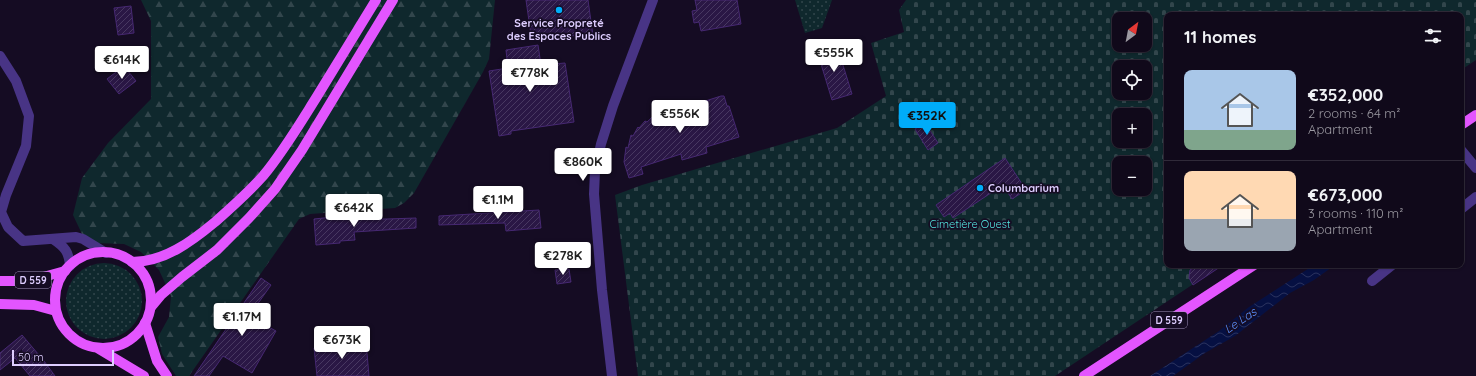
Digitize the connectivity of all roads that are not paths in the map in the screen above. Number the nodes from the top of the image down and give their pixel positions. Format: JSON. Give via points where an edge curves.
{"nodes":[{"id":1,"x":376,"y":0,"type":"edge"},
{"id":2,"x":393,"y":0,"type":"edge"},
{"id":3,"x":653,"y":0,"type":"edge"},
{"id":4,"x":0,"y":56,"type":"edge"},
{"id":5,"x":1476,"y":115,"type":"edge"},
{"id":6,"x":1464,"y":123,"type":"edge"},
{"id":7,"x":1464,"y":154,"type":"edge"},
{"id":8,"x":1476,"y":168,"type":"edge"},
{"id":9,"x":1476,"y":197,"type":"edge"},
{"id":10,"x":1464,"y":207,"type":"edge"},
{"id":11,"x":53,"y":239,"type":"junction"},
{"id":12,"x":106,"y":253,"type":"junction"},
{"id":13,"x":132,"y":262,"type":"junction"},
{"id":14,"x":1249,"y":268,"type":"edge"},
{"id":15,"x":1388,"y":268,"type":"edge"},
{"id":16,"x":67,"y":269,"type":"junction"},
{"id":17,"x":0,"y":281,"type":"edge"},
{"id":18,"x":1372,"y":281,"type":"dead end"},
{"id":19,"x":0,"y":304,"type":"edge"},
{"id":20,"x":151,"y":307,"type":"junction"},
{"id":21,"x":56,"y":311,"type":"junction"},
{"id":22,"x":145,"y":323,"type":"junction"},
{"id":23,"x":97,"y":348,"type":"junction"},
{"id":24,"x":144,"y":376,"type":"edge"},
{"id":25,"x":167,"y":376,"type":"edge"},
{"id":26,"x":612,"y":376,"type":"edge"},
{"id":27,"x":1084,"y":376,"type":"edge"}],
"edges":[{"from":1,"to":13,"type":"main road","via":[[289,141],[258,181],[238,202],[186,244],[157,258]]},
{"from":2,"to":20,"type":"main road","via":[[276,189],[217,250],[161,295]]},
{"from":3,"to":26,"type":"street","via":[[613,106],[595,171],[594,194]]},
{"from":4,"to":11,"type":"street","via":[[16,81],[29,116],[26,146],[1,212],[8,227],[23,241]]},
{"from":5,"to":6,"type":"main road"},
{"from":7,"to":8,"type":"street"},
{"from":9,"to":10,"type":"street"},
{"from":11,"to":12,"type":"street","via":[[76,237]]},
{"from":11,"to":16,"type":"street","via":[[61,244],[69,255]]},
{"from":12,"to":13,"type":"main road"},
{"from":12,"to":16,"type":"main road","via":[[86,256]]},
{"from":13,"to":20,"type":"main road","via":[[147,282],[151,294]]},
{"from":14,"to":27,"type":"main road","number":"D 559"},
{"from":15,"to":18,"type":"street"},
{"from":16,"to":17,"type":"main road","number":"D 559","via":[[29,281]]},
{"from":16,"to":21,"type":"main road","via":[[58,284],[55,297]]},
{"from":19,"to":21,"type":"main road","number":"D 559","via":[[34,305]]},
{"from":20,"to":22,"type":"main road"},
{"from":21,"to":23,"type":"main road","via":[[62,325],[71,336],[83,344]]},
{"from":22,"to":23,"type":"main road","via":[[130,340],[109,348]]},
{"from":22,"to":25,"type":"main road","via":[[157,361]]},
{"from":23,"to":24,"type":"main road"}]}
